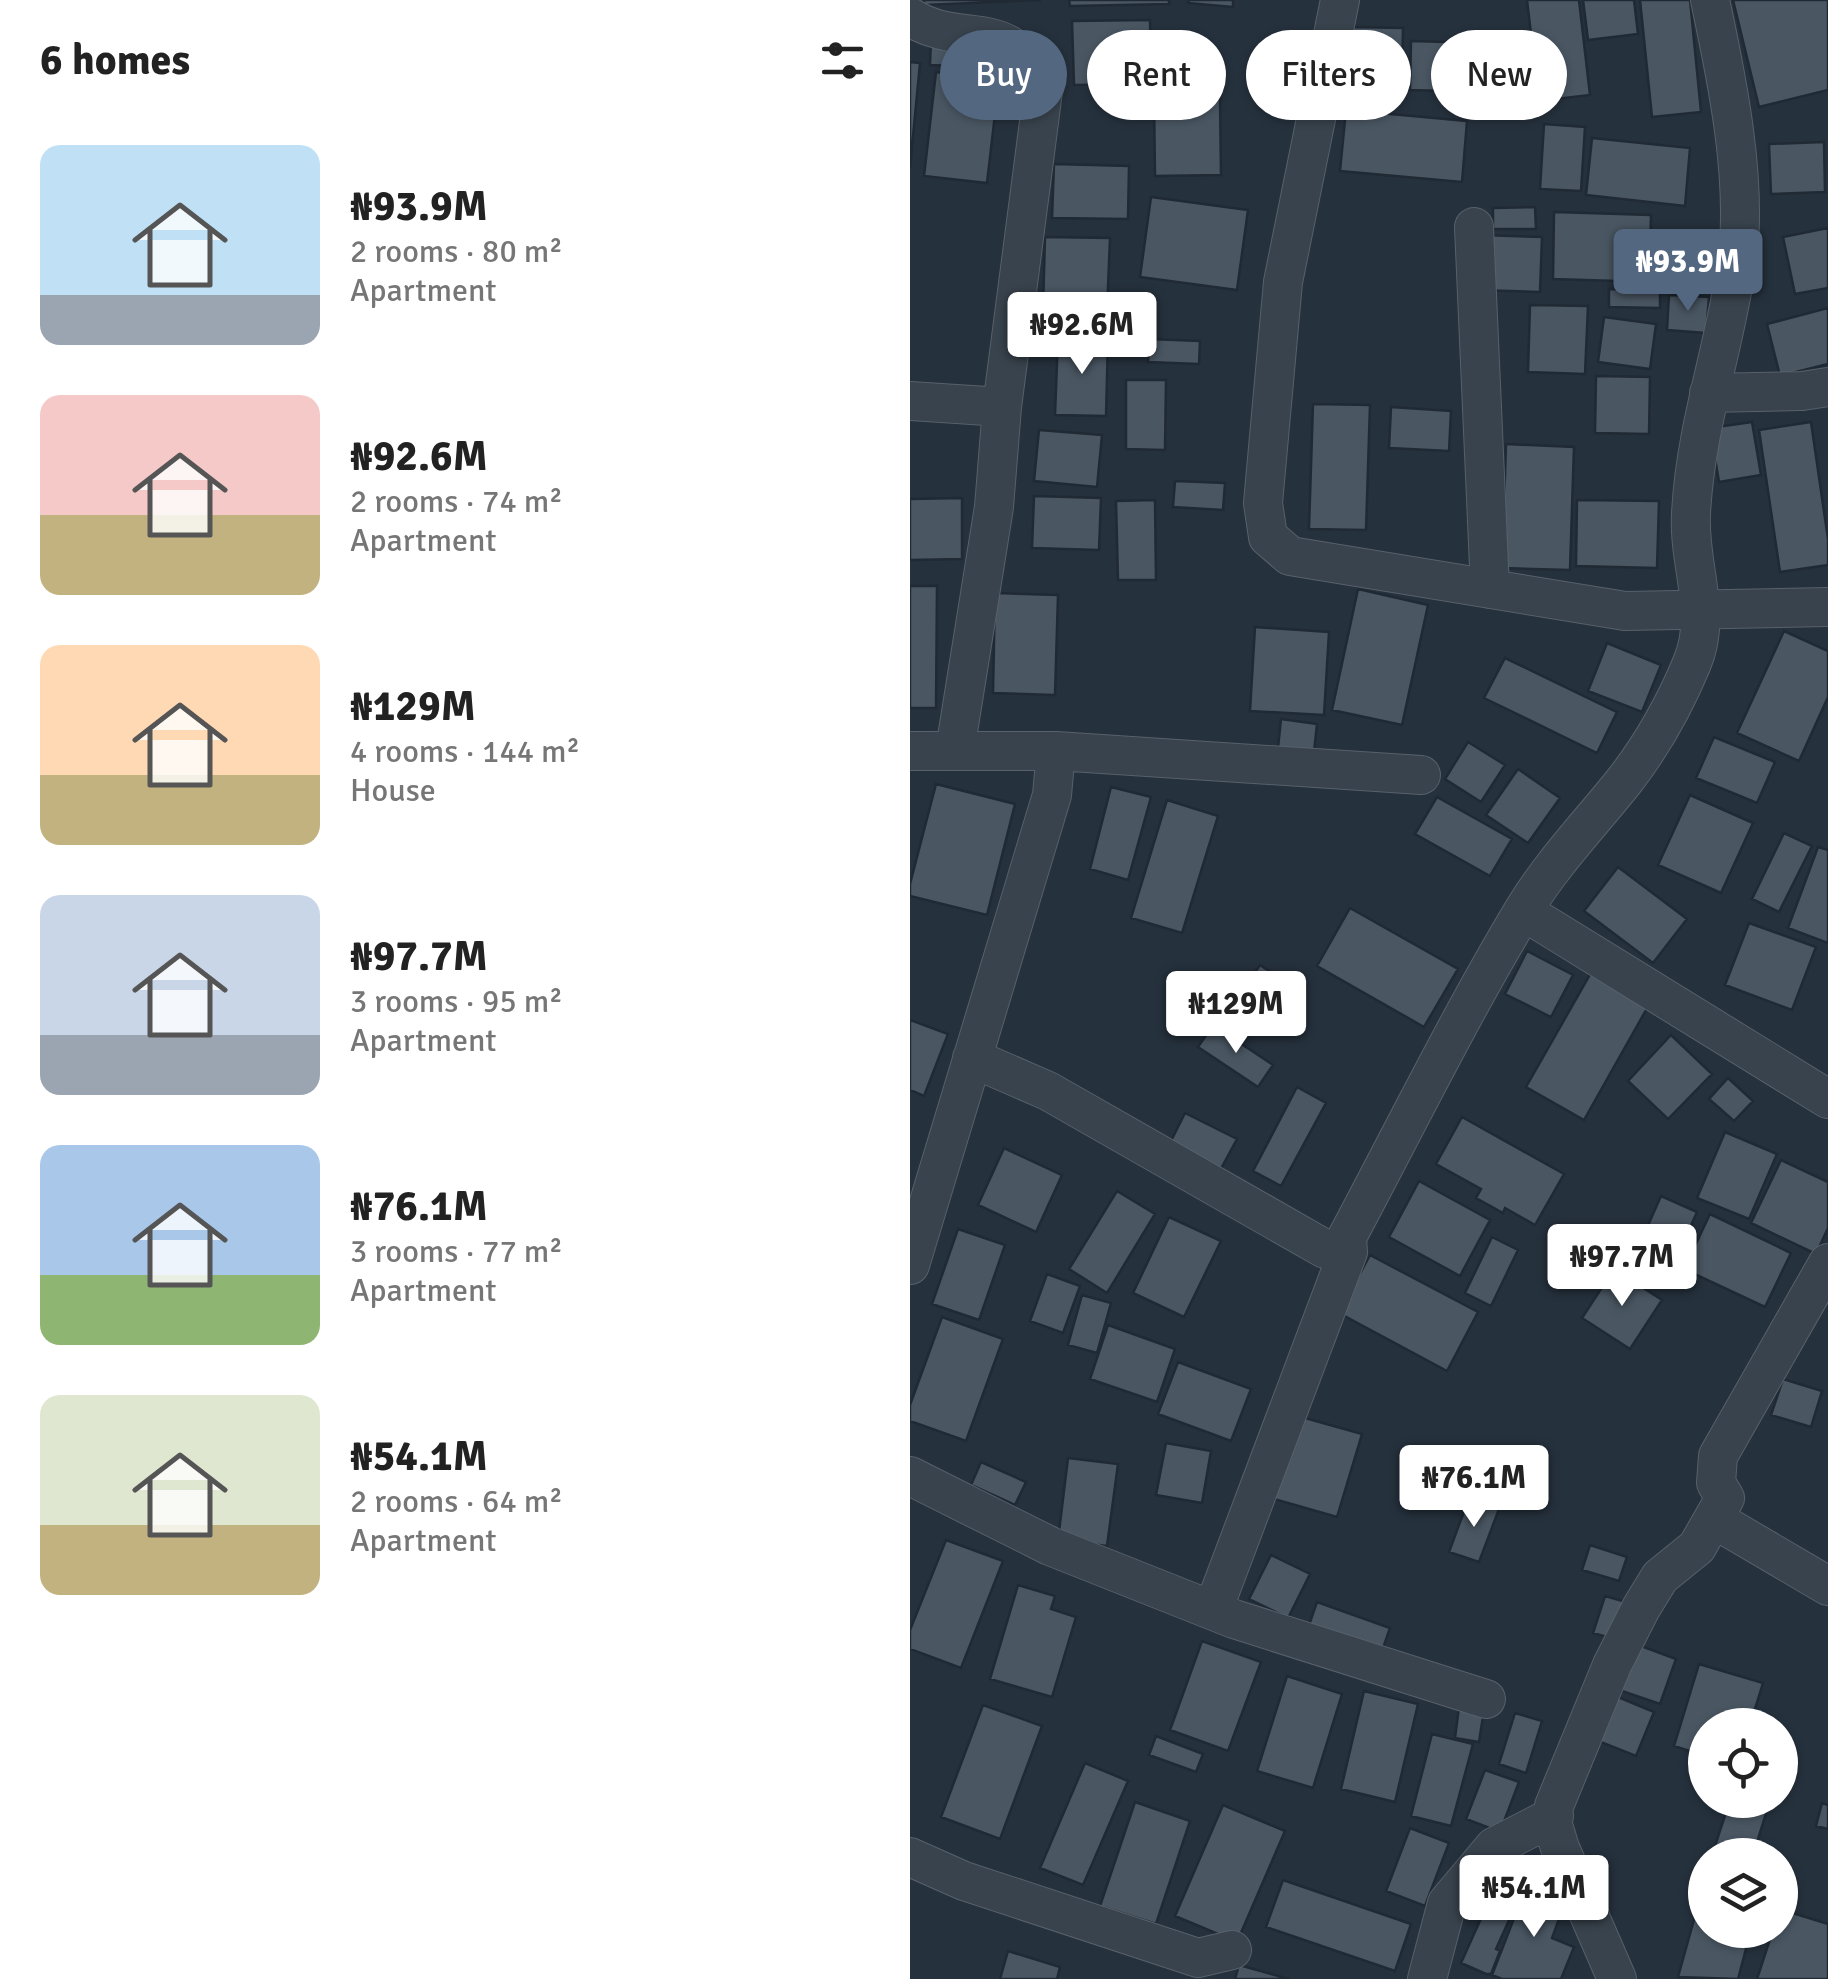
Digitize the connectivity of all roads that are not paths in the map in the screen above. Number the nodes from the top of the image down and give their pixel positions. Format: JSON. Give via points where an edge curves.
{"nodes":[{"id":1,"x":1340,"y":0,"type":"edge"},
{"id":2,"x":1710,"y":0,"type":"edge"},
{"id":3,"x":910,"y":18,"type":"edge"},
{"id":4,"x":1474,"y":227,"type":"dead end"},
{"id":5,"x":1828,"y":387,"type":"edge"},
{"id":6,"x":1709,"y":393,"type":"junction"},
{"id":7,"x":910,"y":401,"type":"edge"},
{"id":8,"x":1002,"y":407,"type":"junction"},
{"id":9,"x":1490,"y":589,"type":"junction"},
{"id":10,"x":1703,"y":607,"type":"junction"},
{"id":11,"x":1828,"y":607,"type":"edge"},
{"id":12,"x":955,"y":750,"type":"junction"},
{"id":13,"x":910,"y":751,"type":"edge"},
{"id":14,"x":1056,"y":752,"type":"junction"},
{"id":15,"x":1420,"y":775,"type":"dead end"},
{"id":16,"x":1523,"y":911,"type":"junction"},
{"id":17,"x":972,"y":1058,"type":"junction"},
{"id":18,"x":1828,"y":1099,"type":"edge"},
{"id":19,"x":1348,"y":1252,"type":"junction"},
{"id":20,"x":1828,"y":1262,"type":"edge"},
{"id":21,"x":910,"y":1265,"type":"edge"},
{"id":22,"x":910,"y":1476,"type":"edge"},
{"id":23,"x":1714,"y":1519,"type":"junction"},
{"id":24,"x":1828,"y":1586,"type":"edge"},
{"id":25,"x":1212,"y":1610,"type":"junction"},
{"id":26,"x":1486,"y":1699,"type":"dead end"},
{"id":27,"x":1554,"y":1816,"type":"junction"},
{"id":28,"x":910,"y":1858,"type":"edge"},
{"id":29,"x":1232,"y":1950,"type":"dead end"},
{"id":30,"x":1427,"y":1979,"type":"edge"},
{"id":31,"x":1618,"y":1979,"type":"edge"}],
"edges":[{"from":1,"to":9,"type":"street","via":[[1283,282],[1264,503],[1268,537],[1290,556]]},
{"from":2,"to":6,"type":"street","via":[[1740,202],[1737,261]]},
{"from":3,"to":8,"type":"street","via":[[1003,40],[1031,63],[1043,91]]},
{"from":4,"to":9,"type":"street"},
{"from":5,"to":6,"type":"street"},
{"from":6,"to":10,"type":"street","via":[[1690,518]]},
{"from":7,"to":8,"type":"street"},
{"from":8,"to":12,"type":"street","via":[[994,507]]},
{"from":9,"to":10,"type":"street","via":[[1625,610]]},
{"from":10,"to":11,"type":"street"},
{"from":10,"to":16,"type":"street","via":[[1694,658],[1672,708]]},
{"from":12,"to":13,"type":"street"},
{"from":12,"to":14,"type":"street"},
{"from":14,"to":15,"type":"street"},
{"from":14,"to":17,"type":"street","via":[[1052,795]]},
{"from":16,"to":18,"type":"street"},
{"from":16,"to":19,"type":"street","via":[[1347,1236]]},
{"from":17,"to":19,"type":"street","via":[[1048,1091],[1324,1249]]},
{"from":17,"to":21,"type":"street"},
{"from":19,"to":25,"type":"street"},
{"from":20,"to":23,"type":"street","via":[[1718,1456],[1716,1483],[1725,1498]]},
{"from":22,"to":25,"type":"street","via":[[1050,1546]]},
{"from":23,"to":24,"type":"street"},
{"from":23,"to":27,"type":"street","via":[[1641,1608]]},
{"from":25,"to":26,"type":"street"},
{"from":27,"to":30,"type":"street","via":[[1494,1846],[1447,1903]]},
{"from":27,"to":31,"type":"street","via":[[1560,1848]]},
{"from":28,"to":29,"type":"street","via":[[1198,1958]]}]}
